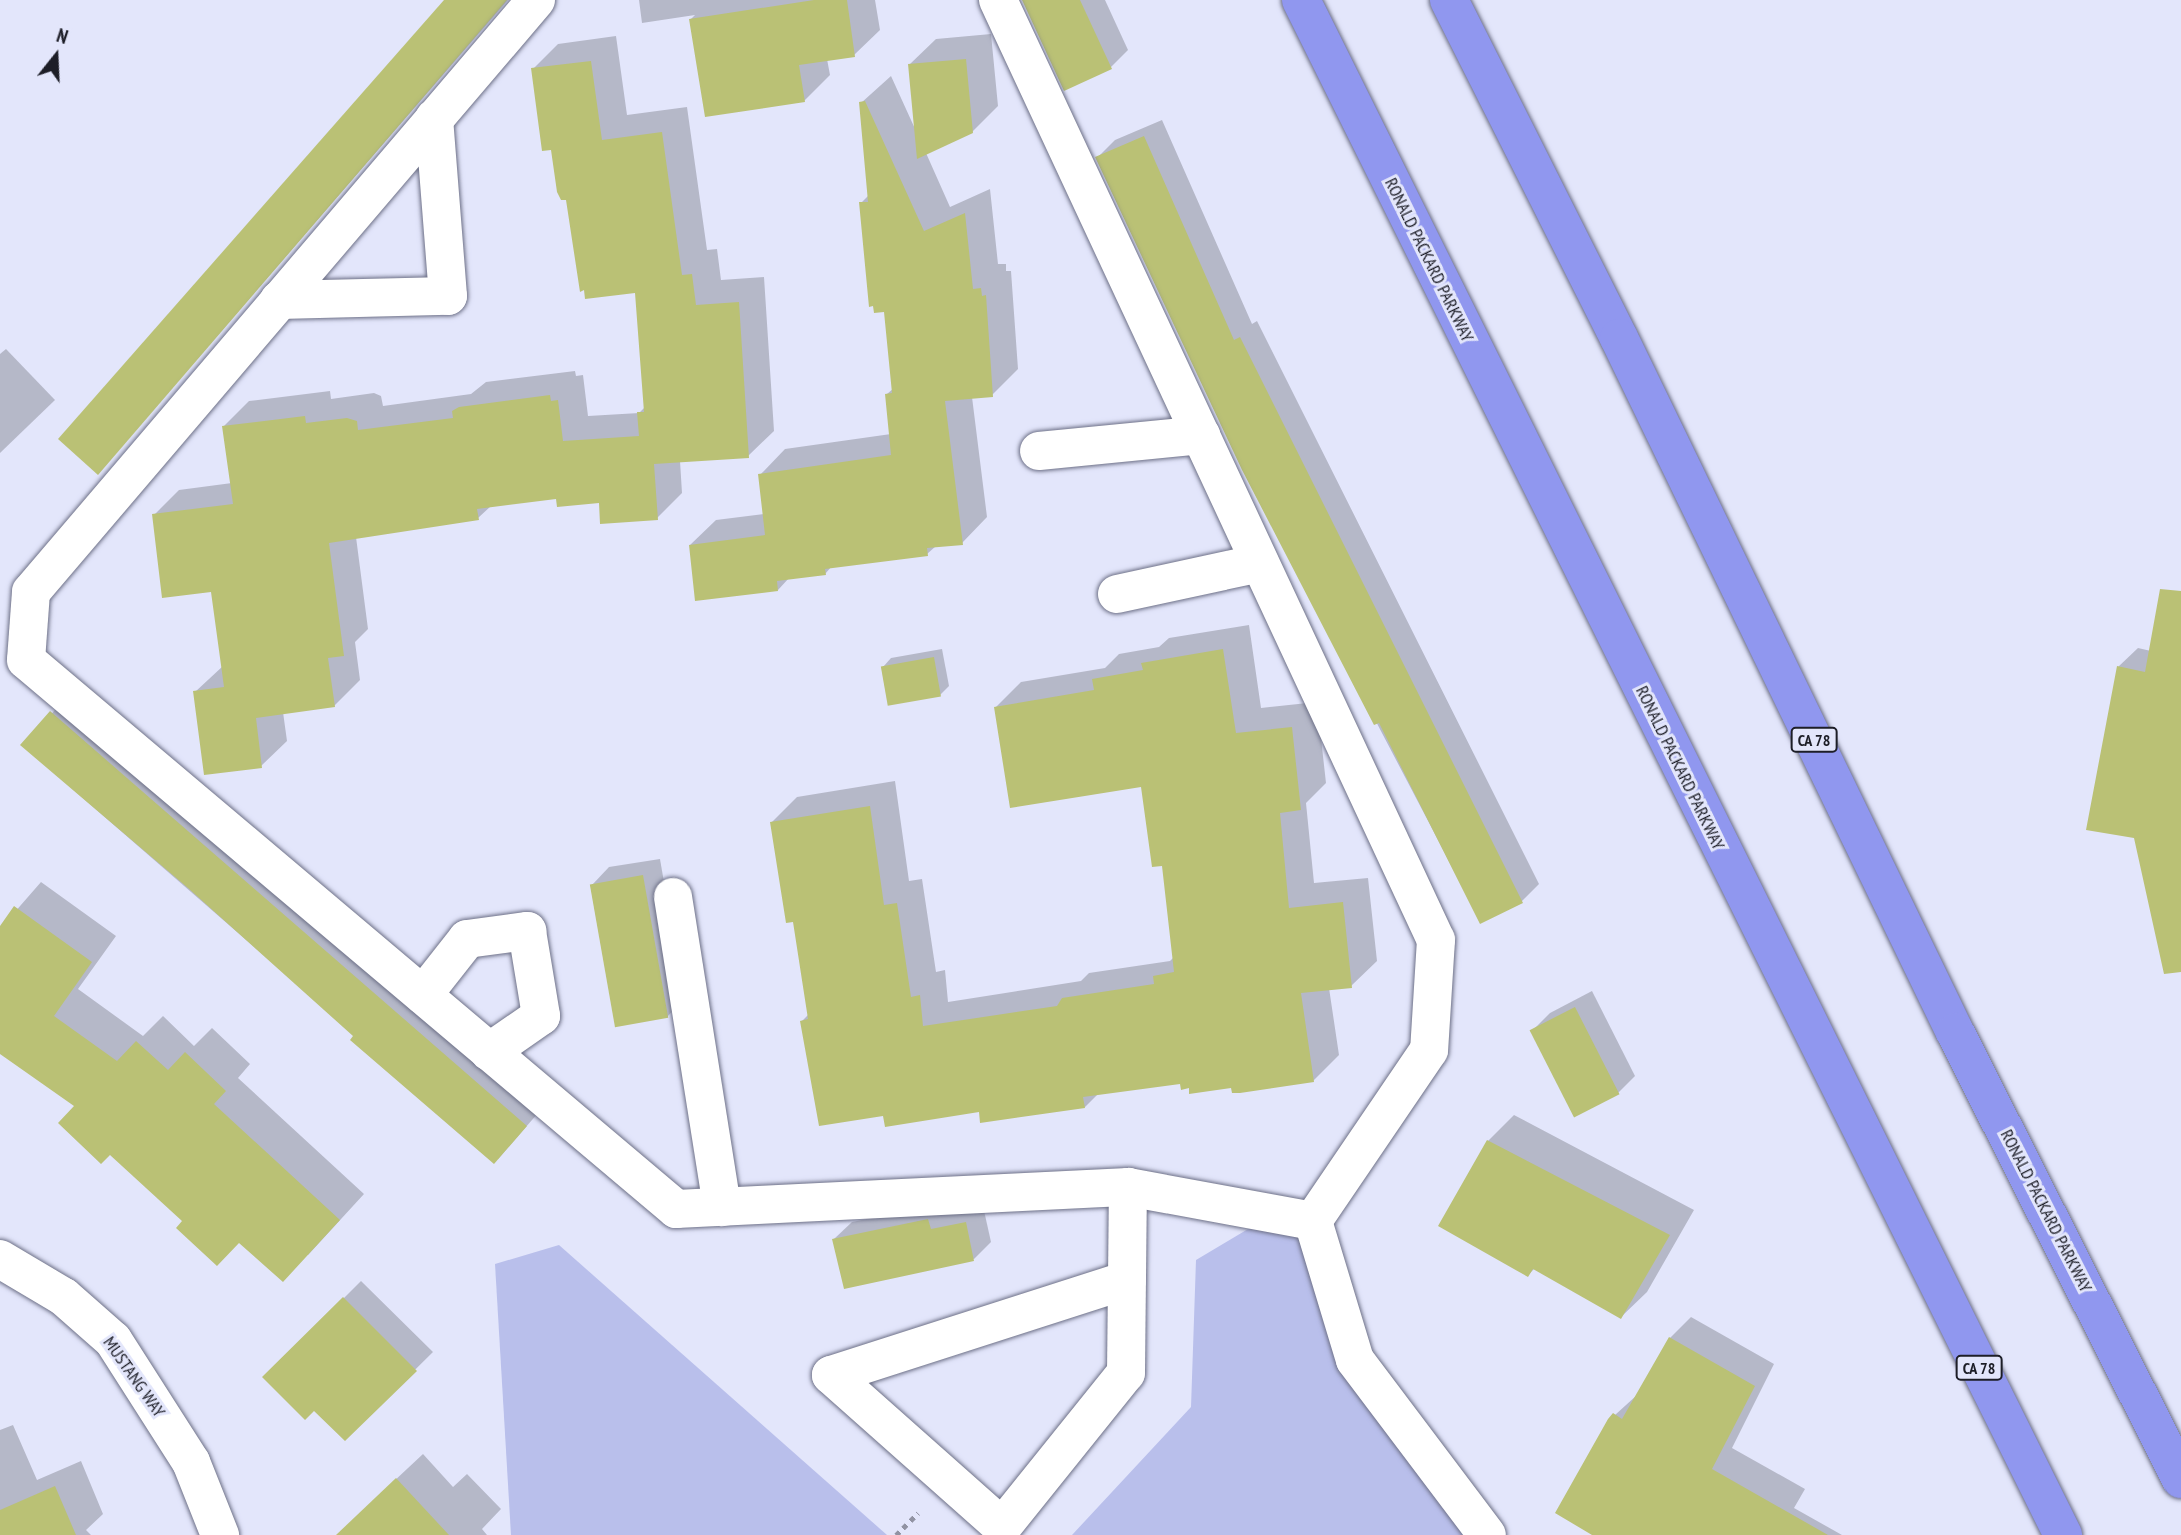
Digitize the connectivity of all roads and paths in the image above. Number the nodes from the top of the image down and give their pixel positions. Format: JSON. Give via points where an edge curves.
{"nodes":[{"id":1,"x":536,"y":0,"type":"edge"},
{"id":2,"x":998,"y":0,"type":"edge"},
{"id":3,"x":1301,"y":0,"type":"edge"},
{"id":4,"x":1449,"y":0,"type":"edge"},
{"id":5,"x":434,"y":120,"type":"junction"},
{"id":6,"x":279,"y":300,"type":"junction"},
{"id":7,"x":1201,"y":435,"type":"junction"},
{"id":8,"x":1039,"y":450,"type":"dead end"},
{"id":9,"x":1260,"y":563,"type":"junction"},
{"id":10,"x":1117,"y":594,"type":"dead end"},
{"id":11,"x":673,"y":897,"type":"dead end"},
{"id":12,"x":423,"y":995,"type":"junction"},
{"id":13,"x":489,"y":1052,"type":"junction"},
{"id":14,"x":1128,"y":1187,"type":"junction"},
{"id":15,"x":722,"y":1207,"type":"junction"},
{"id":16,"x":1313,"y":1221,"type":"junction"},
{"id":17,"x":0,"y":1259,"type":"edge"},
{"id":18,"x":1127,"y":1280,"type":"junction"},
{"id":19,"x":2181,"y":1479,"type":"edge"},
{"id":20,"x":220,"y":1535,"type":"edge"},
{"id":21,"x":1487,"y":1535,"type":"edge"},
{"id":22,"x":2063,"y":1535,"type":"edge"}],
"edges":[{"from":1,"to":5,"type":"street"},
{"from":2,"to":7,"type":"street"},
{"from":3,"to":22,"type":"highway","name":"RONALD PACKARD PARKWAY","number":"CA 78"},
{"from":4,"to":19,"type":"highway","name":"RONALD PACKARD PARKWAY","number":"CA 78","via":[[1625,350],[1955,1032]]},
{"from":5,"to":6,"type":"street"},
{"from":5,"to":6,"type":"street","via":[[448,296]]},
{"from":6,"to":12,"type":"street","via":[[31,592],[26,660]]},
{"from":7,"to":8,"type":"street"},
{"from":7,"to":9,"type":"street"},
{"from":9,"to":10,"type":"street"},
{"from":9,"to":16,"type":"street","via":[[1436,940],[1429,1050]]},
{"from":11,"to":15,"type":"street"},
{"from":12,"to":13,"type":"street"},
{"from":12,"to":13,"type":"street","via":[[467,939],[527,932],[541,1017]]},
{"from":13,"to":15,"type":"street","via":[[676,1209]]},
{"from":14,"to":15,"type":"street"},
{"from":14,"to":16,"type":"street"},
{"from":14,"to":18,"type":"street"},
{"from":16,"to":21,"type":"street","via":[[1355,1360]]},
{"from":17,"to":20,"type":"street","name":"MUSTANG WAY","via":[[64,1297],[113,1340],[191,1462]]},
{"from":18,"to":18,"type":"street","via":[[1126,1373],[1002,1527],[831,1375]]}]}
